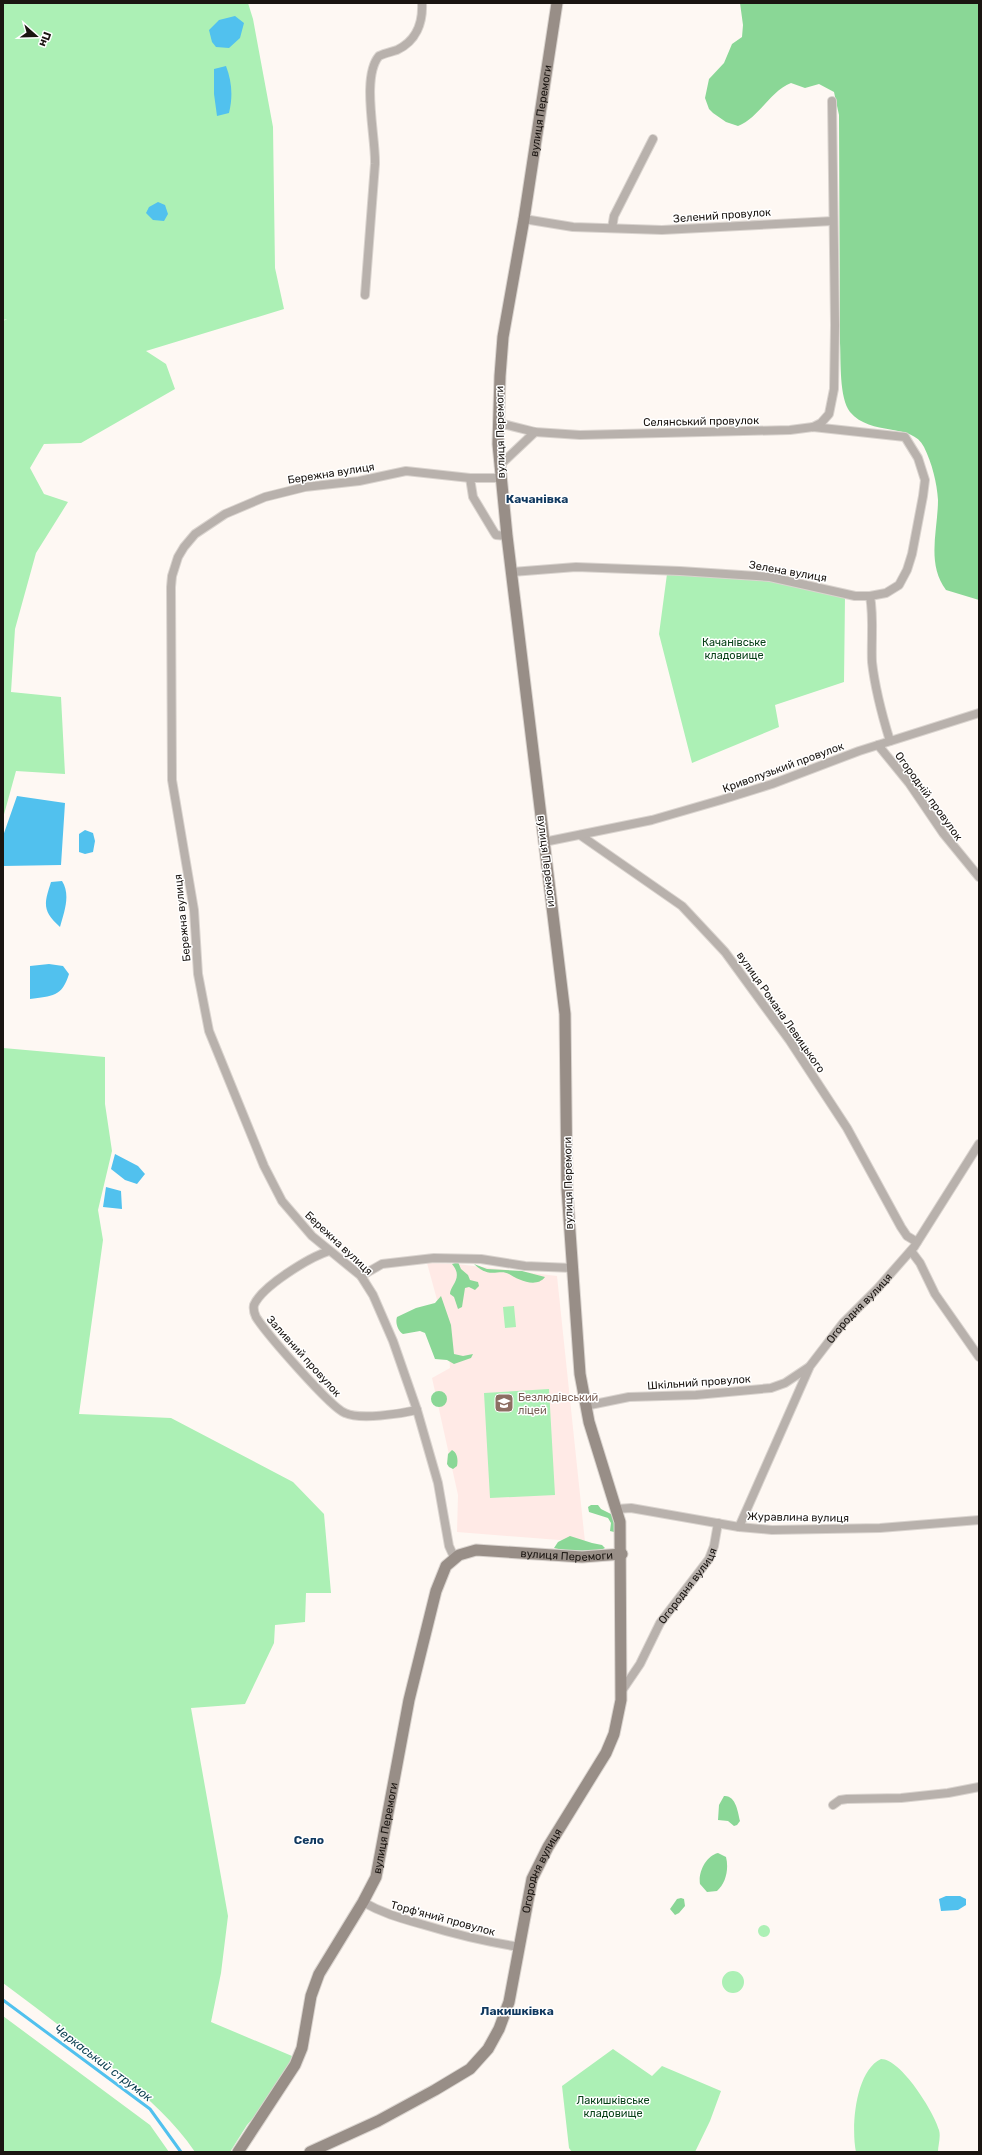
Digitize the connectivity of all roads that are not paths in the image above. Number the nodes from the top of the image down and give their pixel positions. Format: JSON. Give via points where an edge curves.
{"nodes":[{"id":1,"x":422,"y":3,"type":"edge"},
{"id":2,"x":557,"y":3,"type":"edge"},
{"id":3,"x":832,"y":101,"type":"dead end"},
{"id":4,"x":653,"y":139,"type":"dead end"},
{"id":5,"x":524,"y":219,"type":"junction"},
{"id":6,"x":833,"y":221,"type":"junction"},
{"id":7,"x":612,"y":228,"type":"junction"},
{"id":8,"x":365,"y":295,"type":"dead end"},
{"id":9,"x":498,"y":423,"type":"junction"},
{"id":10,"x":813,"y":427,"type":"junction"},
{"id":11,"x":536,"y":432,"type":"junction"},
{"id":12,"x":905,"y":437,"type":"joint"},
{"id":13,"x":499,"y":466,"type":"junction"},
{"id":14,"x":470,"y":478,"type":"junction"},
{"id":15,"x":500,"y":478,"type":"junction"},
{"id":16,"x":507,"y":536,"type":"junction"},
{"id":17,"x":512,"y":572,"type":"junction"},
{"id":18,"x":870,"y":596,"type":"junction"},
{"id":19,"x":979,"y":713,"type":"edge"},
{"id":20,"x":890,"y":741,"type":"junction"},
{"id":21,"x":878,"y":745,"type":"junction"},
{"id":22,"x":580,"y":835,"type":"junction"},
{"id":23,"x":544,"y":842,"type":"junction"},
{"id":24,"x":979,"y":877,"type":"edge"},
{"id":25,"x":979,"y":1145,"type":"edge"},
{"id":26,"x":917,"y":1242,"type":"junction"},
{"id":27,"x":329,"y":1251,"type":"junction"},
{"id":28,"x":911,"y":1251,"type":"junction"},
{"id":29,"x":572,"y":1268,"type":"junction"},
{"id":30,"x":361,"y":1276,"type":"junction"},
{"id":31,"x":979,"y":1357,"type":"edge"},
{"id":32,"x":810,"y":1366,"type":"junction"},
{"id":33,"x":585,"y":1406,"type":"junction"},
{"id":34,"x":417,"y":1410,"type":"junction"},
{"id":35,"x":617,"y":1509,"type":"junction"},
{"id":36,"x":979,"y":1520,"type":"edge"},
{"id":37,"x":718,"y":1523,"type":"junction"},
{"id":38,"x":738,"y":1527,"type":"junction"},
{"id":39,"x":622,"y":1554,"type":"junction"},
{"id":40,"x":454,"y":1558,"type":"junction"},
{"id":41,"x":621,"y":1692,"type":"junction"},
{"id":42,"x":979,"y":1787,"type":"edge"},
{"id":43,"x":833,"y":1805,"type":"dead end"},
{"id":44,"x":364,"y":1902,"type":"junction"},
{"id":45,"x":520,"y":1947,"type":"junction"},
{"id":46,"x":238,"y":2152,"type":"edge"},
{"id":47,"x":310,"y":2152,"type":"edge"}],
"edges":[{"from":1,"to":8,"type":"street","via":[[420,21],[413,37],[402,47],[379,56],[374,68],[370,103],[376,146]]},
{"from":2,"to":5,"type":"street","name":"вулиця Перемоги"},
{"from":3,"to":6,"type":"street"},
{"from":4,"to":7,"type":"street","via":[[614,216]]},
{"from":5,"to":7,"type":"street","name":"Зелений провулок","via":[[569,226]]},
{"from":5,"to":9,"type":"street","name":"вулиця Перемоги","via":[[503,336]]},
{"from":6,"to":7,"type":"street","name":"Зелений провулок","via":[[668,230]]},
{"from":6,"to":10,"type":"street","via":[[834,389],[829,414],[821,424]]},
{"from":9,"to":11,"type":"street","name":"Селянський провулок"},
{"from":9,"to":13,"type":"street","name":"вулиця Перемоги"},
{"from":10,"to":11,"type":"street","name":"Селянський провулок","via":[[790,430],[587,435]]},
{"from":10,"to":12,"type":"street","name":"Селянський провулок"},
{"from":11,"to":13,"type":"street"},
{"from":12,"to":18,"type":"street","name":"Зелена вулиця","via":[[918,458],[925,480],[912,554],[899,585],[886,593]]},
{"from":13,"to":15,"type":"street","name":"вулиця Перемоги"},
{"from":14,"to":15,"type":"street","name":"Бережна вулиця"},
{"from":14,"to":16,"type":"street","via":[[474,497],[494,532],[496,535]]},
{"from":14,"to":27,"type":"street","name":"Бережна вулиця","via":[[406,471],[358,481],[305,487],[265,497],[225,514],[195,534],[184,547],[172,576],[172,780],[194,910],[198,974],[206,1019],[212,1041],[273,1185],[295,1218]]},
{"from":15,"to":16,"type":"street","name":"вулиця Перемоги"},
{"from":16,"to":17,"type":"street","name":"вулиця Перемоги"},
{"from":17,"to":18,"type":"street","name":"Зелена вулиця","via":[[576,567],[755,575],[855,596]]},
{"from":17,"to":23,"type":"street","name":"вулиця Перемоги"},
{"from":18,"to":20,"type":"street","name":"Огородній провулок","via":[[875,680]]},
{"from":19,"to":20,"type":"street","name":"Криволузький провулок"},
{"from":20,"to":21,"type":"street","name":"Криволузький провулок"},
{"from":21,"to":22,"type":"street","name":"Криволузький провулок","via":[[754,791],[652,820]]},
{"from":21,"to":24,"type":"street","name":"Огородній провулок","via":[[912,787],[951,844]]},
{"from":22,"to":23,"type":"street","name":"Криволузький провулок"},
{"from":22,"to":26,"type":"street","name":"вулиця Романа Левицького","via":[[677,902],[725,952],[790,1041],[847,1128],[901,1228],[907,1236]]},
{"from":23,"to":29,"type":"street","name":"вулиця Перемоги","via":[[565,1014],[567,1189]]},
{"from":25,"to":26,"type":"street","name":"Огородня вулиця"},
{"from":26,"to":28,"type":"street","name":"Огородня вулиця"},
{"from":27,"to":30,"type":"street","name":"Бережна вулиця"},
{"from":27,"to":34,"type":"street","name":"Заливний провулок","via":[[305,1261],[267,1291],[255,1303],[253,1310],[256,1317],[341,1412],[353,1415],[385,1415]]},
{"from":28,"to":31,"type":"street","via":[[920,1263],[935,1294]]},
{"from":28,"to":32,"type":"street","name":"Огородня вулиця","via":[[843,1323]]},
{"from":29,"to":30,"type":"street","via":[[525,1266],[481,1258],[429,1258],[382,1264]]},
{"from":29,"to":33,"type":"street","name":"вулиця Перемоги","via":[[578,1362]]},
{"from":30,"to":34,"type":"street","name":"Бережна вулиця","via":[[393,1341]]},
{"from":32,"to":33,"type":"street","name":"Шкільний провулок","via":[[785,1384],[771,1388],[696,1395],[629,1397]]},
{"from":32,"to":38,"type":"street","name":"Огородня вулиця"},
{"from":33,"to":35,"type":"street","name":"вулиця Перемоги"},
{"from":34,"to":40,"type":"street","name":"Бережна вулиця","via":[[438,1482],[449,1546]]},
{"from":35,"to":37,"type":"street","name":"Журавлина вулиця","via":[[638,1509]]},
{"from":35,"to":39,"type":"street","name":"вулиця Перемоги"},
{"from":36,"to":38,"type":"street","name":"Журавлина вулиця","via":[[880,1528],[772,1530]]},
{"from":37,"to":38,"type":"street","name":"Журавлина вулиця"},
{"from":37,"to":41,"type":"street","name":"Огородня вулиця","via":[[714,1546],[708,1559],[660,1623],[640,1664]]},
{"from":39,"to":40,"type":"street","name":"вулиця Перемоги","via":[[582,1558],[480,1550],[465,1552]]},
{"from":39,"to":41,"type":"street"},
{"from":40,"to":44,"type":"street","name":"вулиця Перемоги","via":[[444,1569],[436,1591],[401,1736],[379,1869]]},
{"from":41,"to":45,"type":"street","name":"Огородня вулиця","via":[[616,1725],[606,1753],[535,1871],[527,1898]]},
{"from":42,"to":43,"type":"street","via":[[948,1794],[847,1799]]},
{"from":44,"to":45,"type":"street","name":"Торф'яний провулок","via":[[389,1916],[448,1933]]},
{"from":44,"to":46,"type":"street","name":"вулиця Перемоги","via":[[319,1974],[311,1996],[302,2048],[295,2065]]},
{"from":45,"to":47,"type":"street","name":"Огородня вулиця","via":[[513,1986],[502,2022],[488,2049],[474,2065],[461,2075],[389,2115]]}]}
